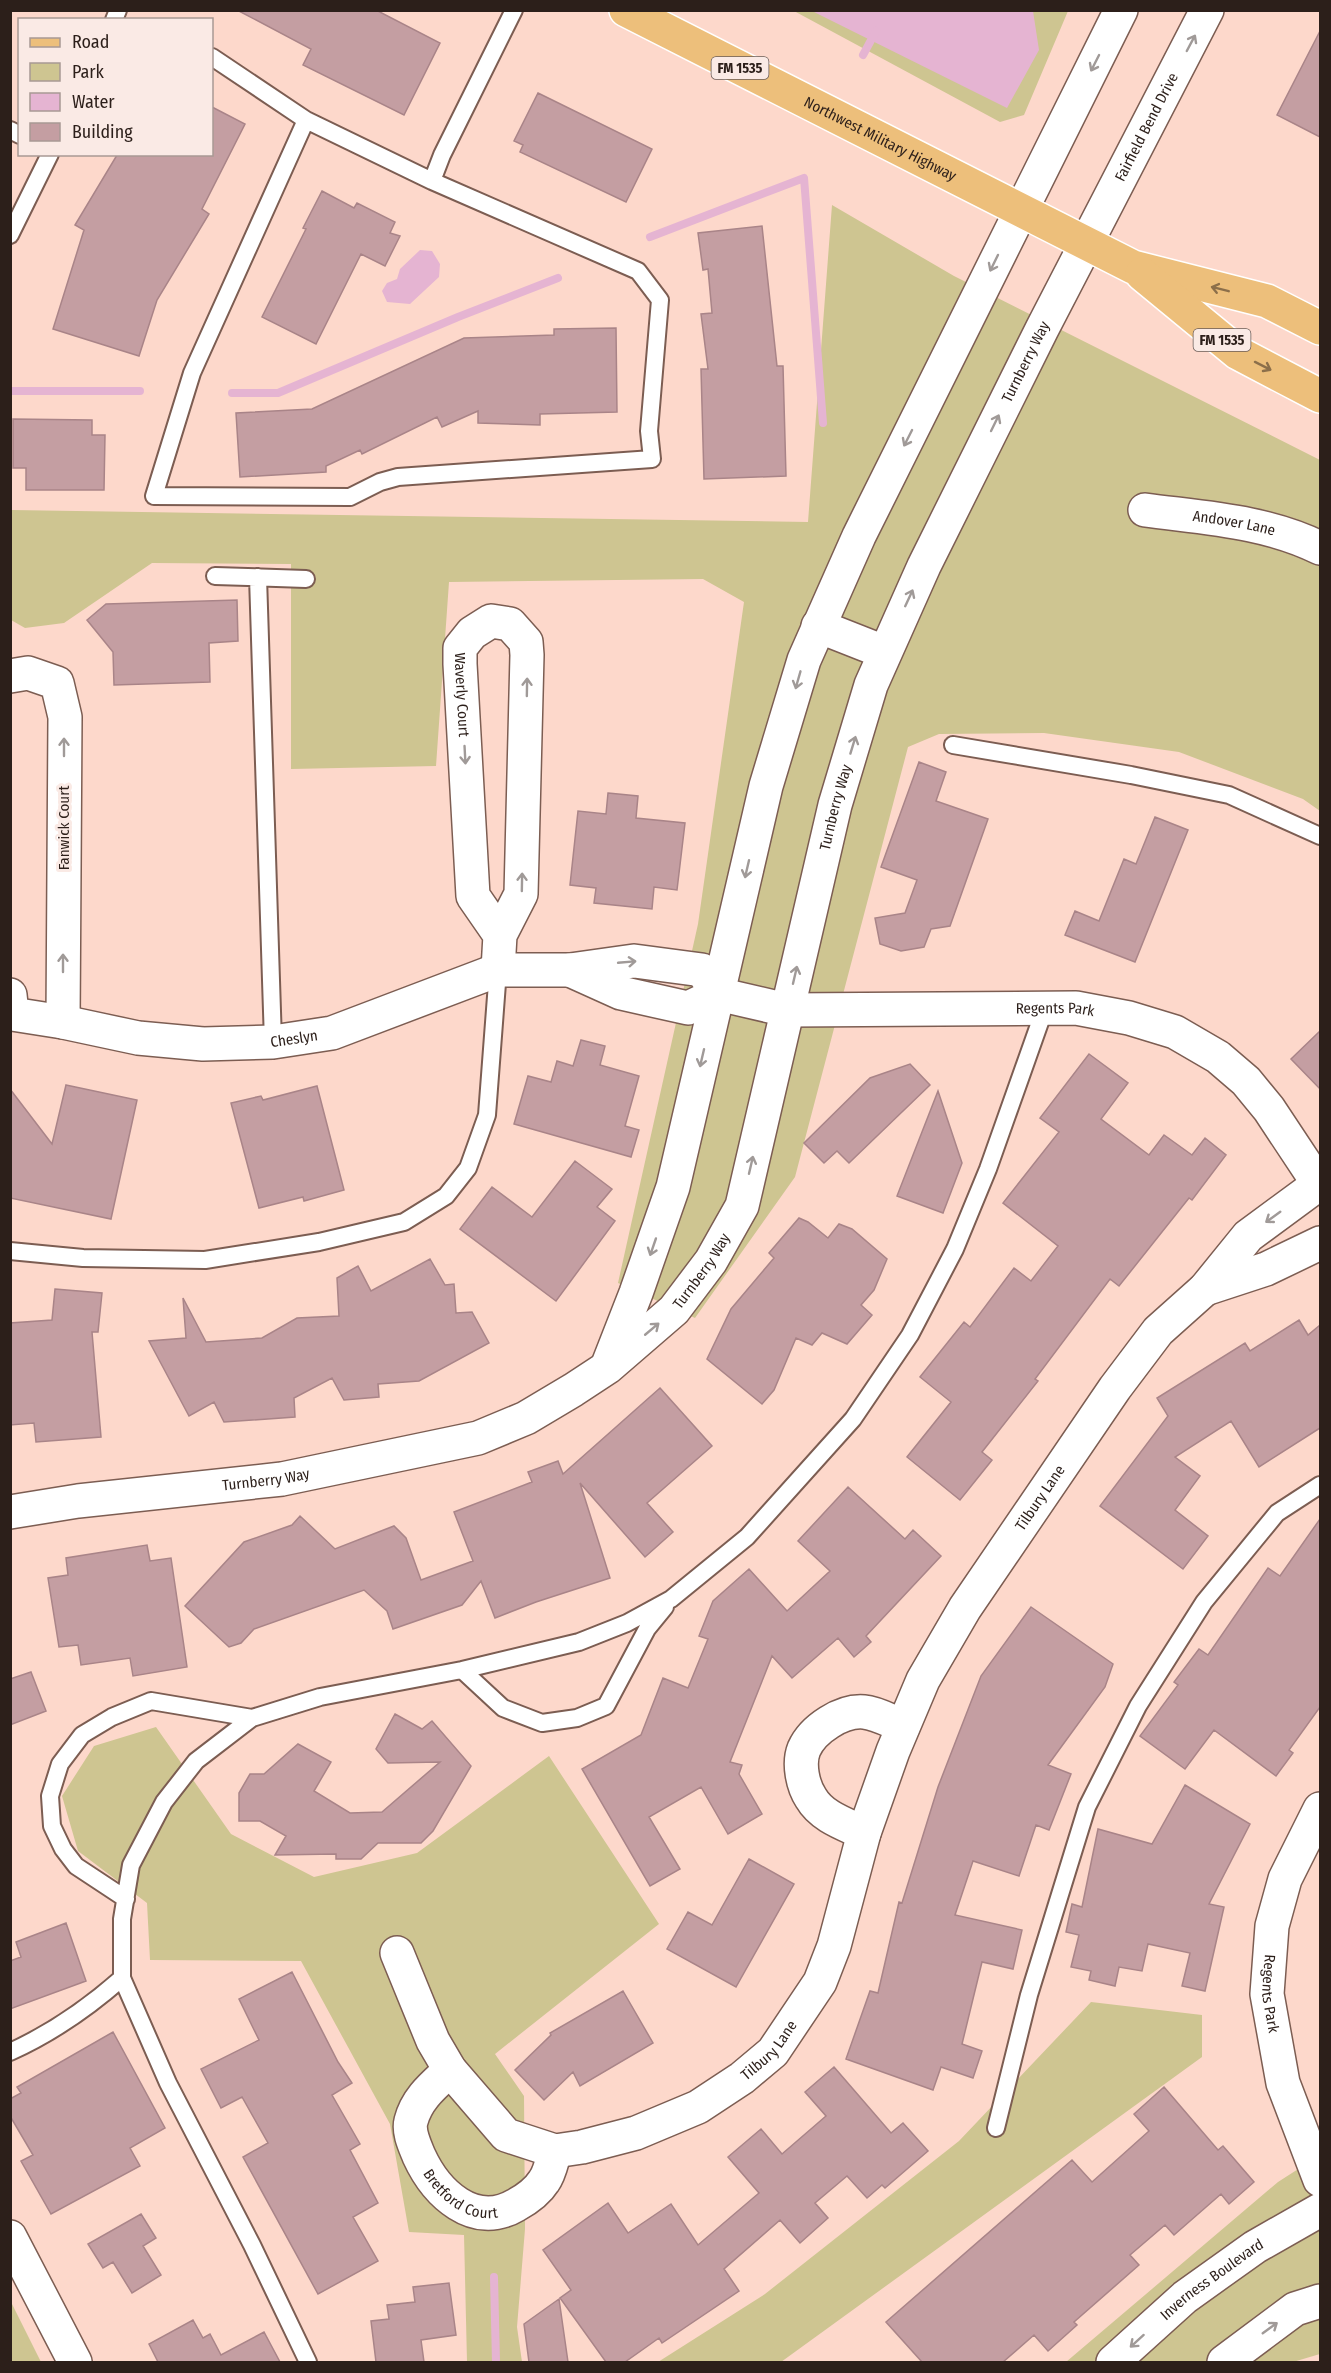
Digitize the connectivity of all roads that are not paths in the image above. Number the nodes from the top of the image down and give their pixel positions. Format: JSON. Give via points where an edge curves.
{"nodes":[{"id":1,"x":514,"y":10,"type":"edge"},
{"id":2,"x":626,"y":10,"type":"edge"},
{"id":3,"x":1121,"y":10,"type":"edge"},
{"id":4,"x":1208,"y":10,"type":"edge"},
{"id":5,"x":213,"y":58,"type":"edge"},
{"id":6,"x":306,"y":120,"type":"junction"},
{"id":7,"x":49,"y":156,"type":"edge"},
{"id":8,"x":432,"y":181,"type":"junction"},
{"id":9,"x":1020,"y":211,"type":"junction"},
{"id":10,"x":10,"y":235,"type":"edge"},
{"id":11,"x":1086,"y":244,"type":"junction"},
{"id":12,"x":1133,"y":267,"type":"junction"},
{"id":13,"x":1320,"y":327,"type":"edge"},
{"id":14,"x":1320,"y":396,"type":"edge"},
{"id":15,"x":1144,"y":510,"type":"dead end"},
{"id":16,"x":1320,"y":548,"type":"edge"},
{"id":17,"x":215,"y":576,"type":"dead end"},
{"id":18,"x":258,"y":577,"type":"junction"},
{"id":19,"x":306,"y":579,"type":"dead end"},
{"id":20,"x":818,"y":626,"type":"junction"},
{"id":21,"x":884,"y":651,"type":"junction"},
{"id":22,"x":10,"y":676,"type":"edge"},
{"id":23,"x":952,"y":745,"type":"dead end"},
{"id":24,"x":1320,"y":836,"type":"edge"},
{"id":25,"x":500,"y":935,"type":"junction"},
{"id":26,"x":498,"y":970,"type":"junction"},
{"id":27,"x":718,"y":994,"type":"junction"},
{"id":28,"x":11,"y":1004,"type":"edge"},
{"id":29,"x":1045,"y":1008,"type":"junction"},
{"id":30,"x":788,"y":1010,"type":"junction"},
{"id":31,"x":63,"y":1022,"type":"junction"},
{"id":32,"x":273,"y":1042,"type":"junction"},
{"id":33,"x":1320,"y":1185,"type":"edge"},
{"id":34,"x":1320,"y":1243,"type":"edge"},
{"id":35,"x":10,"y":1251,"type":"edge"},
{"id":36,"x":1205,"y":1289,"type":"junction"},
{"id":37,"x":608,"y":1367,"type":"junction"},
{"id":38,"x":1320,"y":1485,"type":"edge"},
{"id":39,"x":10,"y":1512,"type":"edge"},
{"id":40,"x":671,"y":1599,"type":"junction"},
{"id":41,"x":462,"y":1670,"type":"junction"},
{"id":42,"x":252,"y":1718,"type":"junction"},
{"id":43,"x":903,"y":1726,"type":"junction"},
{"id":44,"x":1320,"y":1809,"type":"edge"},
{"id":45,"x":864,"y":1833,"type":"junction"},
{"id":46,"x":126,"y":1899,"type":"junction"},
{"id":47,"x":398,"y":1953,"type":"dead end"},
{"id":48,"x":122,"y":1978,"type":"junction"},
{"id":49,"x":10,"y":2052,"type":"edge"},
{"id":50,"x":450,"y":2070,"type":"junction"},
{"id":51,"x":996,"y":2128,"type":"dead end"},
{"id":52,"x":555,"y":2151,"type":"junction"},
{"id":53,"x":1320,"y":2180,"type":"edge"},
{"id":54,"x":1320,"y":2210,"type":"edge"},
{"id":55,"x":10,"y":2237,"type":"edge"},
{"id":56,"x":1320,"y":2301,"type":"edge"},
{"id":57,"x":75,"y":2362,"type":"edge"},
{"id":58,"x":308,"y":2362,"type":"edge"},
{"id":59,"x":1113,"y":2362,"type":"edge"},
{"id":60,"x":1224,"y":2362,"type":"edge"}],
"edges":[{"from":1,"to":8,"type":"lane"},
{"from":2,"to":9,"type":"main road","name":"Northwest Military Highway","number":"FM 1535"},
{"from":3,"to":9,"type":"street","one_way":true},
{"from":11,"to":4,"type":"street","name":"Fairfield Bend Drive","one_way":true},
{"from":5,"to":6,"type":"lane"},
{"from":6,"to":8,"type":"lane"},
{"from":6,"to":8,"type":"lane","via":[[192,373],[154,496],[350,497],[398,477],[652,459],[649,431],[660,300],[638,271]]},
{"from":7,"to":10,"type":"lane"},
{"from":9,"to":11,"type":"main road","name":"Northwest Military Highway","number":"FM 1535"},
{"from":9,"to":20,"type":"street","one_way":true},
{"from":11,"to":12,"type":"main road","name":"Northwest Military Highway","number":"FM 1535"},
{"from":21,"to":11,"type":"street","name":"Turnberry Way","one_way":true},
{"from":13,"to":12,"type":"main road","name":"Northwest Military Highway","number":"FM 1535","one_way":true,"via":[[1267,301]]},
{"from":12,"to":14,"type":"main road","name":"Northwest Military Highway","number":"FM 1535","one_way":true,"via":[[1238,353]]},
{"from":15,"to":16,"type":"street","name":"Andover Lane","via":[[1262,527]]},
{"from":17,"to":18,"type":"lane"},
{"from":18,"to":19,"type":"lane"},
{"from":18,"to":32,"type":"lane"},
{"from":20,"to":21,"type":"street"},
{"from":20,"to":27,"type":"street","one_way":true,"via":[[766,786]]},
{"from":30,"to":21,"type":"street","name":"Turnberry Way","one_way":true,"via":[[835,805]]},
{"from":31,"to":22,"type":"street","name":"Fanwick Court","one_way":true,"via":[[64,717],[57,682],[28,674]]},
{"from":23,"to":24,"type":"lane","via":[[1229,795]]},
{"from":25,"to":25,"type":"street","name":"Waverly Court","one_way":true,"via":[[521,894],[527,655],[526,642],[510,624],[491,621],[472,633],[460,648],[460,664],[473,896]]},
{"from":25,"to":26,"type":"street","name":"Waverly Court"},
{"from":26,"to":27,"type":"street","name":"Cheslyn","via":[[570,970],[621,993],[688,1008]]},
{"from":26,"to":32,"type":"street","name":"Cheslyn","via":[[332,1033]]},
{"from":26,"to":35,"type":"lane","via":[[487,1115],[468,1168],[446,1196],[404,1222],[319,1242],[205,1260],[83,1258]]},
{"from":27,"to":30,"type":"street","name":"Regents Park"},
{"from":27,"to":37,"type":"street","one_way":true,"via":[[673,1187]]},
{"from":28,"to":31,"type":"street","name":"Cheslyn"},
{"from":29,"to":30,"type":"street","name":"Regents Park"},
{"from":29,"to":33,"type":"street","name":"Regents Park","via":[[1076,1008],[1129,1018],[1175,1032],[1218,1057],[1263,1102]]},
{"from":29,"to":40,"type":"lane","via":[[959,1239],[910,1335],[853,1419],[747,1537]]},
{"from":37,"to":30,"type":"street","name":"Turnberry Way","one_way":true,"via":[[674,1310],[711,1261],[742,1206]]},
{"from":31,"to":32,"type":"street","name":"Cheslyn","via":[[138,1038],[202,1044]]},
{"from":33,"to":36,"type":"street","name":"Tilbury Lane","one_way":true,"via":[[1248,1236]]},
{"from":34,"to":36,"type":"street","name":"Tilbury Lane","via":[[1266,1269]]},
{"from":36,"to":43,"type":"street","name":"Tilbury Lane","via":[[1158,1331],[1115,1388],[965,1608],[923,1680]]},
{"from":37,"to":39,"type":"street","name":"Turnberry Way","via":[[526,1418],[478,1438],[282,1479]]},
{"from":38,"to":51,"type":"lane","via":[[1269,1522],[1204,1602],[1138,1706],[1087,1808],[1029,1995]]},
{"from":40,"to":41,"type":"lane","via":[[627,1623],[579,1642]]},
{"from":40,"to":41,"type":"lane","via":[[647,1629],[606,1706],[576,1718],[542,1723],[503,1708]]},
{"from":41,"to":42,"type":"lane","via":[[320,1697]]},
{"from":42,"to":46,"type":"lane","via":[[196,1761],[164,1802],[131,1864]]},
{"from":42,"to":46,"type":"lane","via":[[151,1701],[82,1735],[60,1764],[50,1796],[51,1827],[76,1866]]},
{"from":43,"to":45,"type":"street","name":"Tilbury Lane"},
{"from":43,"to":45,"type":"street","via":[[866,1712],[846,1713],[821,1728],[804,1750],[802,1776],[811,1798],[826,1815]]},
{"from":44,"to":53,"type":"street","name":"Regents Park","via":[[1285,1880],[1272,1926],[1267,1994],[1283,2083]]},
{"from":45,"to":52,"type":"street","name":"Tilbury Lane","via":[[834,1946],[820,1982],[773,2052],[698,2107],[636,2133]]},
{"from":46,"to":48,"type":"lane"},
{"from":47,"to":50,"type":"street"},
{"from":48,"to":49,"type":"lane","via":[[43,2037]]},
{"from":48,"to":58,"type":"lane","via":[[168,2083]]},
{"from":50,"to":52,"type":"street","via":[[506,2135]]},
{"from":50,"to":52,"type":"street","name":"Bretford Court","via":[[421,2097],[410,2122],[414,2145],[428,2175],[448,2197],[475,2213],[505,2212],[530,2198],[544,2181]]},
{"from":54,"to":59,"type":"street","name":"Inverness Boulevard","one_way":true,"via":[[1255,2247],[1185,2296]]},
{"from":55,"to":57,"type":"street"},
{"from":60,"to":56,"type":"street","one_way":true,"via":[[1295,2309]]}]}
